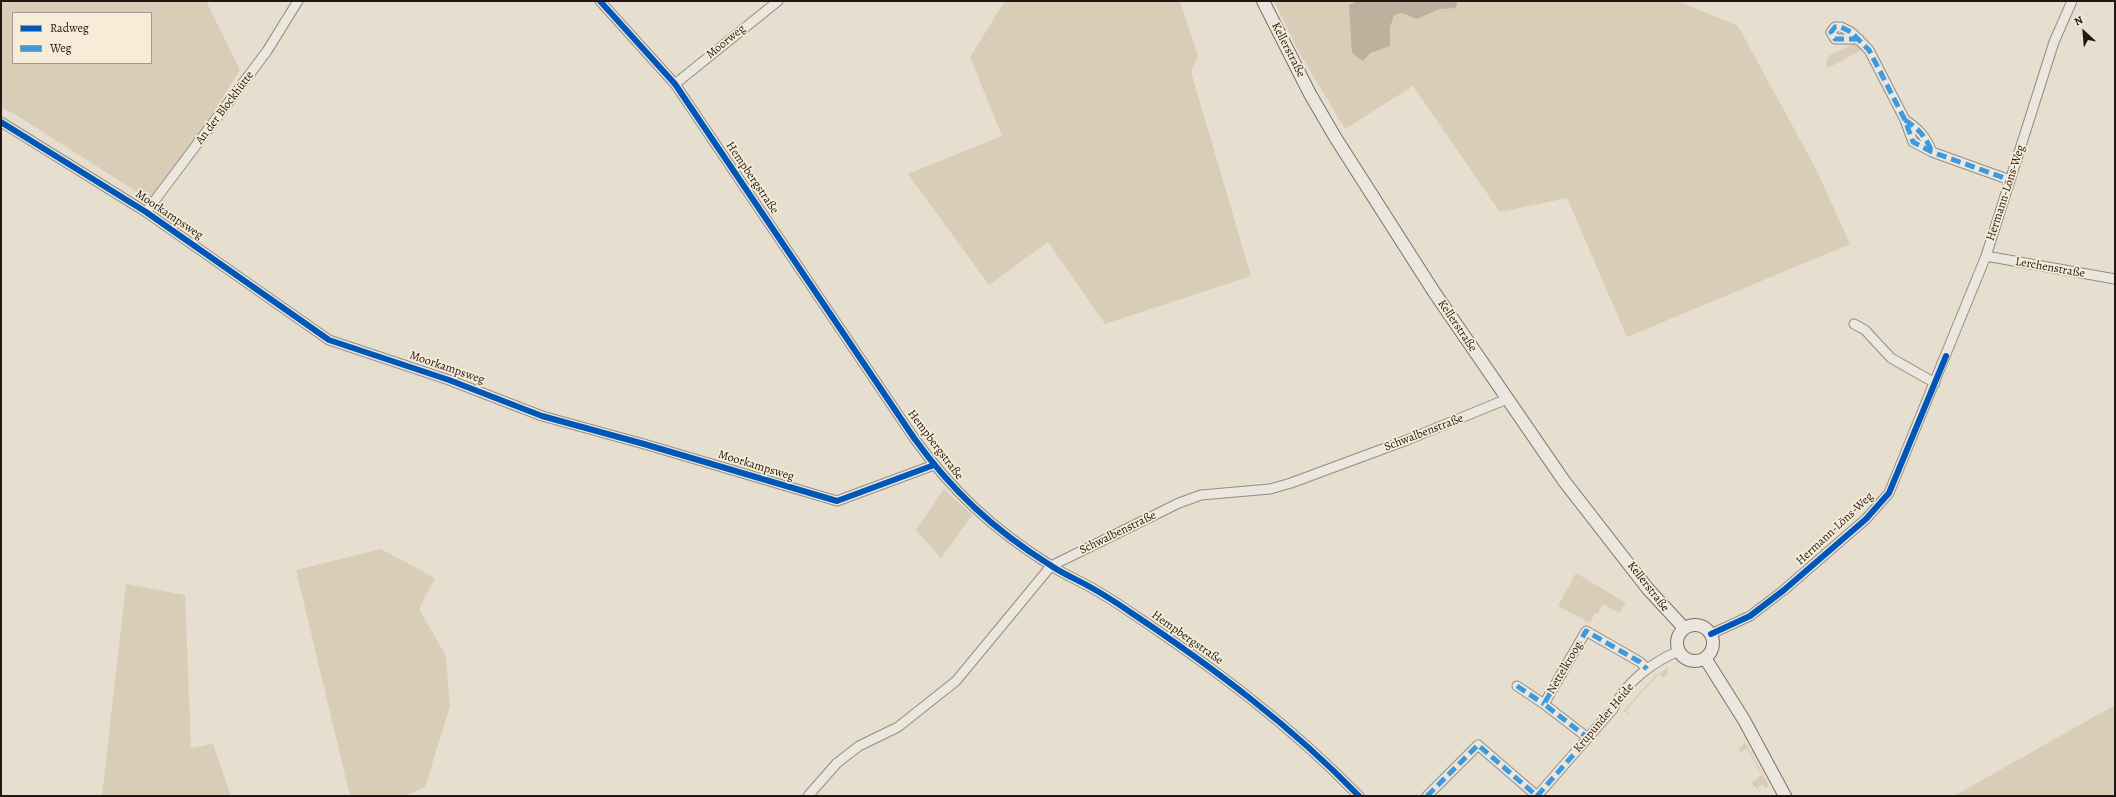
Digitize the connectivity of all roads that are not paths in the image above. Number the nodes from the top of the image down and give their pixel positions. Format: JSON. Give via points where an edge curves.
{"nodes":[{"id":1,"x":298,"y":1,"type":"edge"},
{"id":2,"x":600,"y":1,"type":"edge"},
{"id":3,"x":778,"y":1,"type":"edge"},
{"id":4,"x":1263,"y":1,"type":"edge"},
{"id":5,"x":2072,"y":1,"type":"edge"},
{"id":6,"x":1859,"y":39,"type":"dead end"},
{"id":7,"x":675,"y":84,"type":"junction"},
{"id":8,"x":1,"y":122,"type":"edge"},
{"id":9,"x":2010,"y":180,"type":"junction"},
{"id":10,"x":146,"y":212,"type":"junction"},
{"id":11,"x":1986,"y":256,"type":"junction"},
{"id":12,"x":2115,"y":279,"type":"edge"},
{"id":13,"x":1854,"y":324,"type":"dead end"},
{"id":14,"x":1935,"y":383,"type":"junction"},
{"id":15,"x":1506,"y":399,"type":"junction"},
{"id":16,"x":934,"y":465,"type":"junction"},
{"id":17,"x":1051,"y":566,"type":"junction"},
{"id":18,"x":1684,"y":628,"type":"junction"},
{"id":19,"x":1711,"y":634,"type":"junction"},
{"id":20,"x":1679,"y":651,"type":"junction"},
{"id":21,"x":1705,"y":658,"type":"junction"},
{"id":22,"x":1647,"y":669,"type":"junction"},
{"id":23,"x":1517,"y":686,"type":"dead end"},
{"id":24,"x":1544,"y":704,"type":"junction"},
{"id":25,"x":1588,"y":738,"type":"junction"},
{"id":26,"x":808,"y":796,"type":"edge"},
{"id":27,"x":1359,"y":796,"type":"edge"},
{"id":28,"x":1427,"y":796,"type":"edge"},
{"id":29,"x":1538,"y":796,"type":"edge"},
{"id":30,"x":1785,"y":796,"type":"edge"}],
"edges":[{"from":1,"to":10,"type":"street","name":"An der Blockhütte","via":[[267,51]]},
{"from":2,"to":7,"type":"street","name":"Hempbergstraße"},
{"from":3,"to":7,"type":"street","name":"Moorweg"},
{"from":4,"to":15,"type":"main road","name":"Kellerstraße","via":[[1335,137]]},
{"from":5,"to":9,"type":"street","name":"Hermann-Löns-Weg","via":[[2054,42]]},
{"from":6,"to":9,"type":"street","via":[[1869,50],[1905,120],[1913,142],[1932,152]]},
{"from":7,"to":16,"type":"street","name":"Hempbergstraße"},
{"from":8,"to":10,"type":"street","name":"Moorkampsweg"},
{"from":9,"to":11,"type":"street","name":"Hermann-Löns-Weg"},
{"from":10,"to":16,"type":"street","name":"Moorkampsweg","via":[[329,340],[450,380],[542,416],[837,501]]},
{"from":11,"to":12,"type":"street","name":"Lerchenstraße"},
{"from":11,"to":14,"type":"street","name":"Hermann-Löns-Weg"},
{"from":13,"to":14,"type":"street","via":[[1865,330],[1891,358]]},
{"from":14,"to":19,"type":"street","name":"Hermann-Löns-Weg","via":[[1890,493],[1866,519],[1784,590],[1750,616]]},
{"from":15,"to":17,"type":"street","name":"Schwalbenstraße","via":[[1407,440],[1291,483],[1270,489],[1201,495],[1179,503]]},
{"from":15,"to":18,"type":"main road","name":"Kellerstraße","via":[[1564,481],[1653,595]]},
{"from":16,"to":17,"type":"street","name":"Hempbergstraße","via":[[980,514]]},
{"from":17,"to":26,"type":"street","name":"Schwalbenstraße","via":[[956,681],[898,727],[859,746],[837,763]]},
{"from":17,"to":27,"type":"street","name":"Hempbergstraße","via":[[1134,615],[1268,711],[1322,758]]},
{"from":18,"to":19,"type":"main road","via":[[1702,626]]},
{"from":18,"to":20,"type":"main road","via":[[1677,639]]},
{"from":19,"to":21,"type":"main road","via":[[1712,647]]},
{"from":20,"to":21,"type":"main road","via":[[1686,658],[1695,661]]},
{"from":20,"to":22,"type":"street","name":"Krupunder Heide","via":[[1657,661]]},
{"from":21,"to":30,"type":"main road","via":[[1744,720]]},
{"from":22,"to":24,"type":"street","name":"Nettelkroog","via":[[1640,662],[1586,631]]},
{"from":22,"to":25,"type":"street","name":"Krupunder Heide","via":[[1617,700],[1613,709]]},
{"from":23,"to":24,"type":"street","name":"Nettelkroog"},
{"from":24,"to":25,"type":"street","name":"Nettelkroog"},
{"from":25,"to":29,"type":"street","name":"Krupunder Heide"},
{"from":28,"to":29,"type":"street","name":"Krupunder Heide","via":[[1478,745]]}]}
